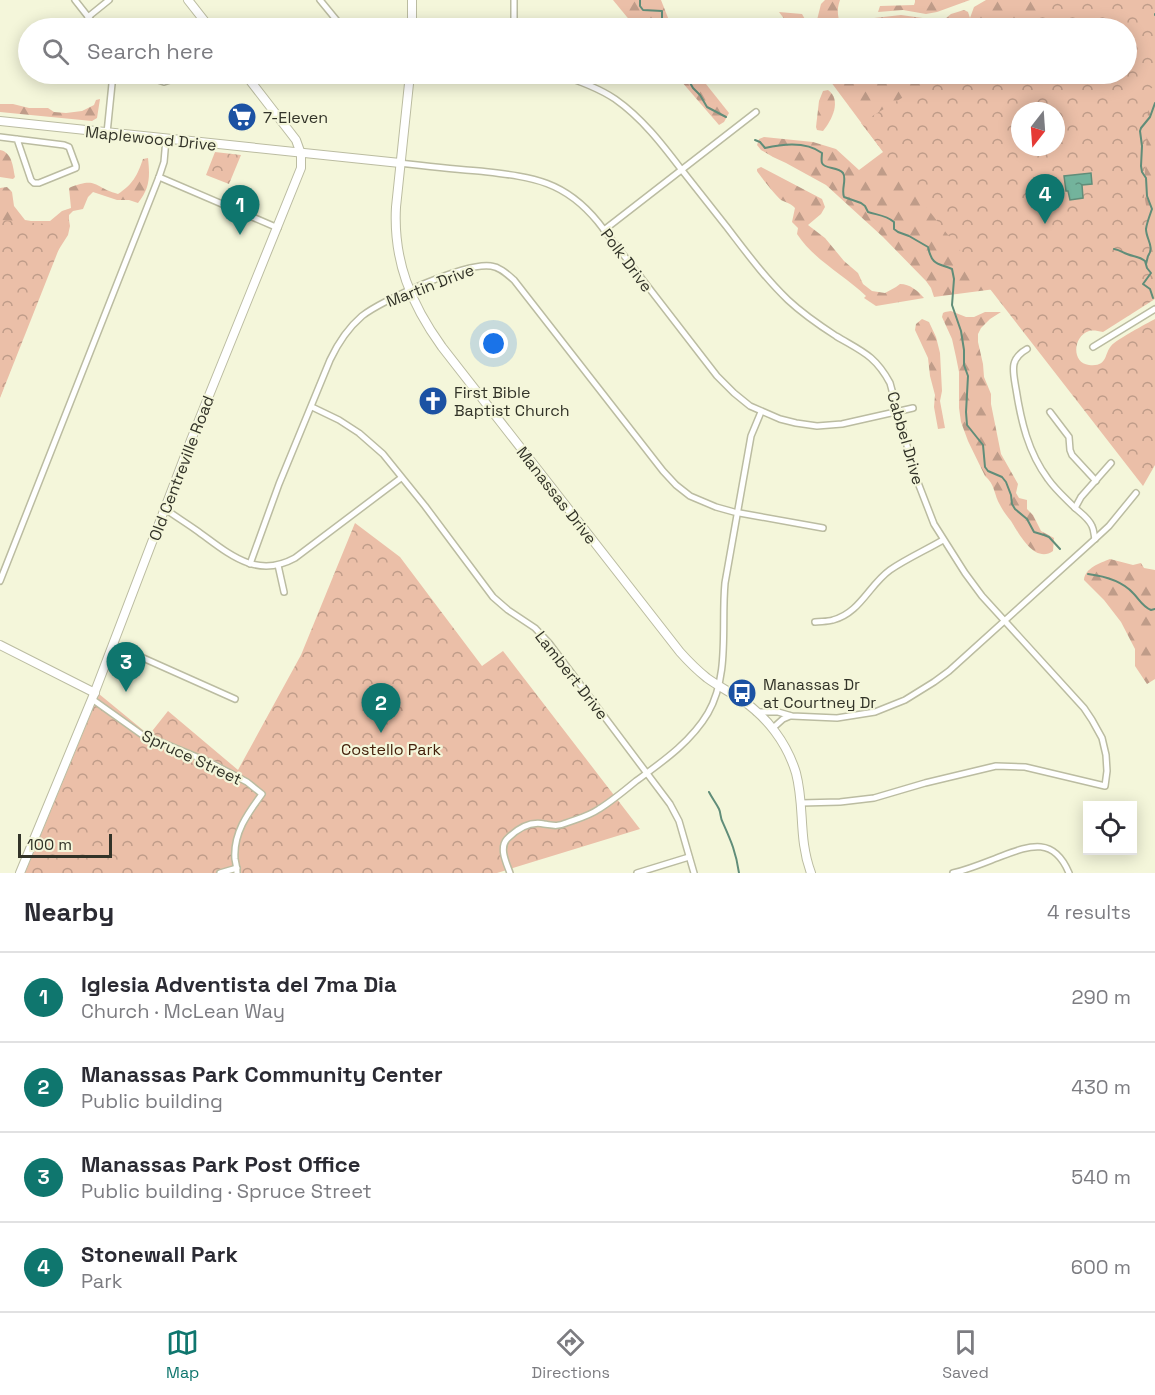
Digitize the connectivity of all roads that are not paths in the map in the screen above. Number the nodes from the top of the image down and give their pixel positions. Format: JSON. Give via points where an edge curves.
{"nodes":[{"id":1,"x":75,"y":0,"type":"edge"},
{"id":2,"x":109,"y":0,"type":"edge"},
{"id":3,"x":188,"y":0,"type":"edge"},
{"id":4,"x":320,"y":0,"type":"edge"},
{"id":5,"x":412,"y":0,"type":"edge"},
{"id":6,"x":514,"y":0,"type":"edge"},
{"id":7,"x":88,"y":17,"type":"joint"},
{"id":8,"x":202,"y":18,"type":"edge"},
{"id":9,"x":335,"y":18,"type":"edge"},
{"id":10,"x":412,"y":18,"type":"edge"},
{"id":11,"x":514,"y":18,"type":"edge"},
{"id":12,"x":111,"y":84,"type":"edge"},
{"id":13,"x":253,"y":84,"type":"edge"},
{"id":14,"x":409,"y":84,"type":"edge"},
{"id":15,"x":586,"y":84,"type":"edge"},
{"id":16,"x":756,"y":112,"type":"dead end"},
{"id":17,"x":0,"y":121,"type":"edge"},
{"id":18,"x":107,"y":133,"type":"junction"},
{"id":19,"x":0,"y":137,"type":"edge"},
{"id":20,"x":17,"y":139,"type":"junction"},
{"id":21,"x":166,"y":140,"type":"junction"},
{"id":22,"x":301,"y":154,"type":"junction"},
{"id":23,"x":400,"y":163,"type":"junction"},
{"id":24,"x":681,"y":169,"type":"junction"},
{"id":25,"x":159,"y":177,"type":"junction"},
{"id":26,"x":278,"y":228,"type":"junction"},
{"id":27,"x":604,"y":230,"type":"junction"},
{"id":28,"x":409,"y":290,"type":"junction"},
{"id":29,"x":1155,"y":309,"type":"edge"},
{"id":30,"x":1093,"y":347,"type":"dead end"},
{"id":31,"x":1027,"y":349,"type":"dead end"},
{"id":32,"x":312,"y":407,"type":"junction"},
{"id":33,"x":913,"y":408,"type":"dead end"},
{"id":34,"x":761,"y":412,"type":"junction"},
{"id":35,"x":899,"y":412,"type":"junction"},
{"id":36,"x":1050,"y":412,"type":"dead end"},
{"id":37,"x":1111,"y":463,"type":"dead end"},
{"id":38,"x":401,"y":478,"type":"junction"},
{"id":39,"x":1096,"y":481,"type":"junction"},
{"id":40,"x":1136,"y":493,"type":"dead end"},
{"id":41,"x":1075,"y":508,"type":"junction"},
{"id":42,"x":165,"y":509,"type":"junction"},
{"id":43,"x":737,"y":513,"type":"junction"},
{"id":44,"x":823,"y":528,"type":"dead end"},
{"id":45,"x":1095,"y":539,"type":"junction"},
{"id":46,"x":943,"y":540,"type":"junction"},
{"id":47,"x":250,"y":564,"type":"junction"},
{"id":48,"x":278,"y":565,"type":"junction"},
{"id":49,"x":0,"y":581,"type":"edge"},
{"id":50,"x":284,"y":592,"type":"dead end"},
{"id":51,"x":1004,"y":620,"type":"junction"},
{"id":52,"x":814,"y":622,"type":"dead end"},
{"id":53,"x":0,"y":645,"type":"edge"},
{"id":54,"x":114,"y":645,"type":"junction"},
{"id":55,"x":718,"y":685,"type":"junction"},
{"id":56,"x":94,"y":696,"type":"junction"},
{"id":57,"x":235,"y":699,"type":"dead end"},
{"id":58,"x":756,"y":712,"type":"junction"},
{"id":59,"x":792,"y":716,"type":"junction"},
{"id":60,"x":773,"y":729,"type":"junction"},
{"id":61,"x":647,"y":772,"type":"junction"},
{"id":62,"x":801,"y":803,"type":"junction"},
{"id":63,"x":689,"y":857,"type":"junction"},
{"id":64,"x":237,"y":871,"type":"edge"},
{"id":65,"x":21,"y":873,"type":"edge"},
{"id":66,"x":220,"y":873,"type":"edge"},
{"id":67,"x":510,"y":873,"type":"edge"},
{"id":68,"x":637,"y":873,"type":"edge"},
{"id":69,"x":694,"y":873,"type":"edge"},
{"id":70,"x":811,"y":873,"type":"edge"},
{"id":71,"x":953,"y":873,"type":"edge"},
{"id":72,"x":1069,"y":873,"type":"edge"}],
"edges":[{"from":1,"to":7,"type":"street"},
{"from":2,"to":7,"type":"street"},
{"from":3,"to":8,"type":"main road"},
{"from":4,"to":9,"type":"street"},
{"from":5,"to":10,"type":"main road"},
{"from":6,"to":11,"type":"street"},
{"from":12,"to":18,"type":"street"},
{"from":13,"to":22,"type":"main road","via":[[293,136]]},
{"from":14,"to":23,"type":"main road","name":"Manassas Drive"},
{"from":15,"to":24,"type":"street","name":"Cabbel Drive","via":[[624,106]]},
{"from":16,"to":24,"type":"street"},
{"from":17,"to":18,"type":"main road","name":"Maplewood Drive"},
{"from":18,"to":21,"type":"main road","name":"Maplewood Drive"},
{"from":19,"to":20,"type":"street"},
{"from":20,"to":20,"type":"street","via":[[34,183],[76,168],[69,147]]},
{"from":21,"to":22,"type":"main road","name":"Maplewood Drive"},
{"from":21,"to":25,"type":"street"},
{"from":22,"to":23,"type":"main road","name":"Polk Drive"},
{"from":22,"to":26,"type":"main road","name":"Old Centreville Road","via":[[299,175]]},
{"from":23,"to":27,"type":"street","name":"Polk Drive","via":[[516,175],[545,182],[575,198]]},
{"from":23,"to":28,"type":"main road","name":"Manassas Drive","via":[[396,233]]},
{"from":24,"to":27,"type":"street"},
{"from":24,"to":35,"type":"street","name":"Cabbel Drive","via":[[776,288],[807,316],[876,362],[890,383]]},
{"from":25,"to":26,"type":"street"},
{"from":25,"to":49,"type":"street"},
{"from":26,"to":42,"type":"main road","name":"Old Centreville Road"},
{"from":27,"to":34,"type":"street","name":"Polk Drive","via":[[717,376]]},
{"from":28,"to":32,"type":"street","name":"Martin Drive","via":[[374,307],[347,332],[333,353]]},
{"from":28,"to":43,"type":"street","name":"Martin Drive","via":[[472,267],[502,270],[514,280],[672,481],[701,502]]},
{"from":28,"to":55,"type":"main road","name":"Manassas Drive","via":[[425,324],[442,347],[680,652]]},
{"from":29,"to":30,"type":"street"},
{"from":31,"to":41,"type":"street","via":[[1015,359],[1013,368],[1026,438],[1047,478]]},
{"from":32,"to":38,"type":"street","name":"Lambert Drive","via":[[359,433]]},
{"from":32,"to":47,"type":"street","name":"Martin Drive"},
{"from":33,"to":35,"type":"street","name":"Polk Drive"},
{"from":34,"to":35,"type":"street","name":"Polk Drive","via":[[817,426]]},
{"from":34,"to":43,"type":"street","via":[[751,436]]},
{"from":35,"to":46,"type":"street","name":"Cabbel Drive","via":[[915,475]]},
{"from":36,"to":39,"type":"street","via":[[1069,438],[1072,454]]},
{"from":37,"to":39,"type":"street"},
{"from":38,"to":48,"type":"street","via":[[296,558]]},
{"from":38,"to":61,"type":"street","name":"Lambert Drive","via":[[493,597],[549,643]]},
{"from":39,"to":41,"type":"street"},
{"from":40,"to":45,"type":"street"},
{"from":41,"to":45,"type":"street","via":[[1089,520]]},
{"from":42,"to":47,"type":"street","via":[[230,555]]},
{"from":42,"to":54,"type":"main road","name":"Old Centreville Road"},
{"from":43,"to":44,"type":"street","name":"Martin Drive"},
{"from":43,"to":55,"type":"street","via":[[724,592],[723,656]]},
{"from":45,"to":51,"type":"street"},
{"from":46,"to":51,"type":"street","name":"Cabbel Drive"},
{"from":46,"to":52,"type":"street","via":[[890,570],[848,613],[832,621]]},
{"from":47,"to":48,"type":"street"},
{"from":48,"to":50,"type":"street"},
{"from":51,"to":59,"type":"street","via":[[949,671],[905,700],[856,716]]},
{"from":51,"to":62,"type":"street","name":"Cabbel Drive","via":[[1092,720],[1106,755],[1106,786],[1025,767],[996,766],[874,798]]},
{"from":53,"to":56,"type":"main road","name":"Spruce Street"},
{"from":54,"to":56,"type":"main road","name":"Old Centreville Road"},
{"from":54,"to":57,"type":"street"},
{"from":55,"to":58,"type":"main road","name":"Manassas Drive"},
{"from":55,"to":61,"type":"street","via":[[715,699],[699,726]]},
{"from":56,"to":64,"type":"street","name":"Spruce Street","via":[[141,734],[209,762],[262,794],[239,830]]},
{"from":56,"to":65,"type":"main road","name":"Old Centreville Road"},
{"from":58,"to":59,"type":"street"},
{"from":58,"to":60,"type":"main road","name":"Manassas Drive"},
{"from":59,"to":60,"type":"street"},
{"from":60,"to":62,"type":"main road","name":"Manassas Drive","via":[[795,770]]},
{"from":61,"to":63,"type":"street","name":"Lambert Drive","via":[[674,810]]},
{"from":61,"to":67,"type":"street","via":[[586,816],[557,826],[533,823],[520,828],[504,843]]},
{"from":62,"to":70,"type":"main road","name":"Manassas Drive","via":[[803,843]]},
{"from":63,"to":68,"type":"street"},
{"from":63,"to":69,"type":"street","name":"Lambert Drive"},
{"from":64,"to":66,"type":"street"},
{"from":71,"to":72,"type":"street","via":[[1035,846],[1060,857]]}]}
